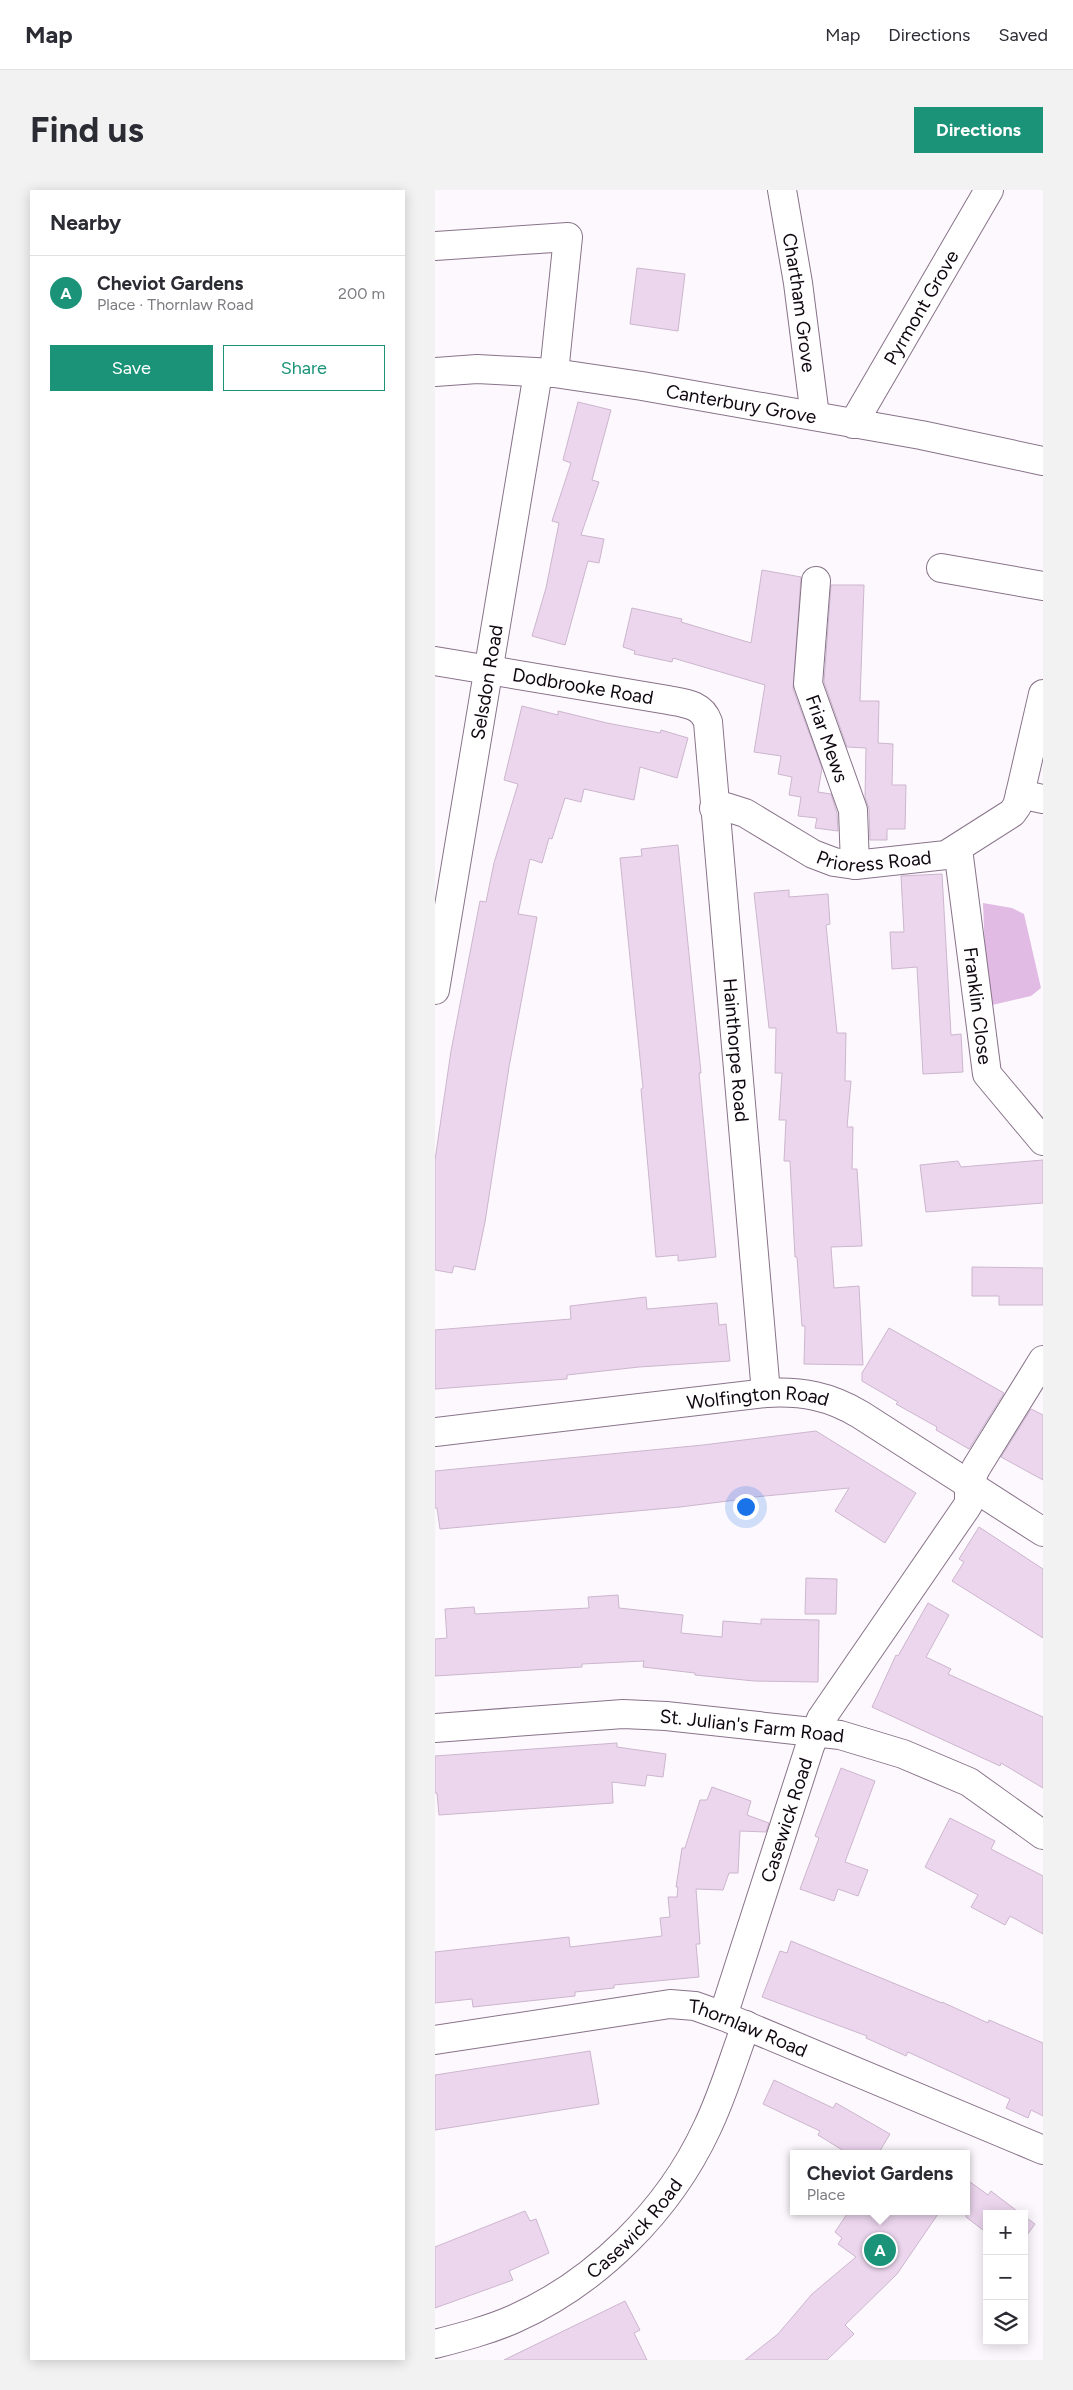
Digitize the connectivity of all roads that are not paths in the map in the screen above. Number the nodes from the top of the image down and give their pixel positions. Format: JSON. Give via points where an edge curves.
{"nodes":[{"id":1,"x":782,"y":190,"type":"edge"},
{"id":2,"x":989,"y":190,"type":"edge"},
{"id":3,"x":435,"y":246,"type":"edge"},
{"id":4,"x":435,"y":372,"type":"edge"},
{"id":5,"x":545,"y":373,"type":"junction"},
{"id":6,"x":815,"y":416,"type":"junction"},
{"id":7,"x":853,"y":424,"type":"junction"},
{"id":8,"x":1043,"y":461,"type":"edge"},
{"id":9,"x":941,"y":568,"type":"dead end"},
{"id":10,"x":816,"y":581,"type":"dead end"},
{"id":11,"x":1043,"y":586,"type":"edge"},
{"id":12,"x":435,"y":661,"type":"edge"},
{"id":13,"x":489,"y":670,"type":"junction"},
{"id":14,"x":1043,"y":694,"type":"edge"},
{"id":15,"x":701,"y":710,"type":"joint"},
{"id":16,"x":1032,"y":796,"type":"edge"},
{"id":17,"x":714,"y":808,"type":"junction"},
{"id":18,"x":958,"y":849,"type":"junction"},
{"id":19,"x":855,"y":865,"type":"junction"},
{"id":20,"x":435,"y":990,"type":"edge"},
{"id":21,"x":1043,"y":1140,"type":"edge"},
{"id":22,"x":1043,"y":1360,"type":"edge"},
{"id":23,"x":765,"y":1393,"type":"junction"},
{"id":24,"x":435,"y":1432,"type":"edge"},
{"id":25,"x":969,"y":1484,"type":"junction"},
{"id":26,"x":1043,"y":1532,"type":"edge"},
{"id":27,"x":435,"y":1728,"type":"edge"},
{"id":28,"x":815,"y":1732,"type":"junction"},
{"id":29,"x":1043,"y":1835,"type":"edge"},
{"id":30,"x":734,"y":2021,"type":"junction"},
{"id":31,"x":435,"y":2040,"type":"edge"},
{"id":32,"x":1043,"y":2150,"type":"edge"},
{"id":33,"x":435,"y":2344,"type":"edge"}],
"edges":[{"from":1,"to":6,"type":"street","name":"Chartham Grove"},
{"from":2,"to":7,"type":"street","name":"Pyrmont Grove"},
{"from":3,"to":5,"type":"street","name":"Selsdon Road","via":[[568,237]]},
{"from":4,"to":5,"type":"street","name":"Canterbury Grove","via":[[477,369]]},
{"from":5,"to":6,"type":"street","name":"Canterbury Grove"},
{"from":5,"to":13,"type":"street","name":"Selsdon Road"},
{"from":6,"to":7,"type":"street","name":"Canterbury Grove"},
{"from":7,"to":8,"type":"street","name":"Canterbury Grove"},
{"from":9,"to":11,"type":"street"},
{"from":10,"to":19,"type":"street","name":"Friar Mews","via":[[808,684],[853,810]]},
{"from":12,"to":13,"type":"street","name":"Dodbrooke Road"},
{"from":13,"to":15,"type":"street","name":"Dodbrooke Road","via":[[668,700]]},
{"from":13,"to":20,"type":"street","name":"Selsdon Road"},
{"from":14,"to":16,"type":"street","name":"Prioress Road"},
{"from":15,"to":17,"type":"street","name":"Hainthorpe Road","via":[[708,722]]},
{"from":16,"to":18,"type":"street","name":"Prioress Road"},
{"from":17,"to":19,"type":"street","name":"Prioress Road","via":[[726,807],[745,813],[813,854]]},
{"from":17,"to":23,"type":"street","name":"Hainthorpe Road"},
{"from":18,"to":19,"type":"street","name":"Prioress Road","via":[[946,855]]},
{"from":18,"to":21,"type":"street","name":"Franklin Close","via":[[987,1074]]},
{"from":22,"to":25,"type":"street"},
{"from":23,"to":24,"type":"street","name":"Wolfington Road"},
{"from":23,"to":25,"type":"street","name":"Wolfington Road","via":[[803,1393],[839,1402]]},
{"from":25,"to":26,"type":"street","name":"Wolfington Road"},
{"from":25,"to":28,"type":"street","name":"Casewick Road","via":[[966,1508],[830,1705]]},
{"from":27,"to":28,"type":"street","name":"St. Julian's Farm Road","via":[[623,1714]]},
{"from":28,"to":29,"type":"street","name":"St. Julian's Farm Road","via":[[841,1735],[884,1748],[962,1778]]},
{"from":28,"to":30,"type":"street","name":"Casewick Road"},
{"from":30,"to":31,"type":"street","name":"Thornlaw Road","via":[[695,2006],[670,2004]]},
{"from":30,"to":32,"type":"street","name":"Thornlaw Road"},
{"from":30,"to":33,"type":"street","name":"Casewick Road","via":[[717,2104],[693,2155],[662,2200],[628,2239],[585,2277],[540,2306],[491,2329]]}]}
